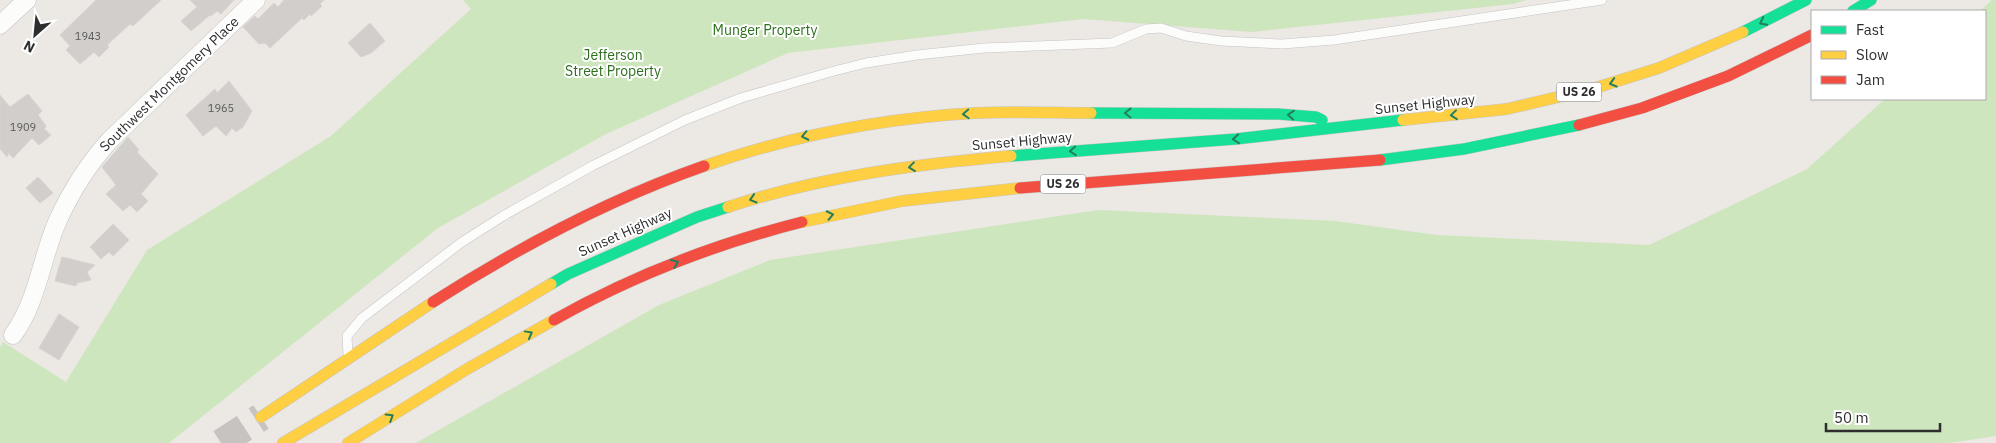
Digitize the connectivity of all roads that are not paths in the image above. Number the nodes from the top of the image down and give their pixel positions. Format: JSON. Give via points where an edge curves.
{"nodes":[{"id":1,"x":27,"y":0,"type":"edge"},
{"id":2,"x":256,"y":0,"type":"edge"},
{"id":3,"x":1602,"y":0,"type":"edge"},
{"id":4,"x":1806,"y":0,"type":"edge"},
{"id":5,"x":1871,"y":0,"type":"edge"},
{"id":6,"x":1855,"y":10,"type":"edge"},
{"id":7,"x":0,"y":25,"type":"edge"},
{"id":8,"x":1811,"y":36,"type":"edge"},
{"id":9,"x":1336,"y":129,"type":"junction"},
{"id":10,"x":12,"y":335,"type":"dead end"},
{"id":11,"x":349,"y":358,"type":"junction"},
{"id":12,"x":261,"y":417,"type":"tunnel mouth"},
{"id":13,"x":283,"y":443,"type":"edge"},
{"id":14,"x":348,"y":443,"type":"edge"}],
"edges":[{"from":1,"to":7,"type":"street"},
{"from":2,"to":10,"type":"street","name":"Southwest Montgomery Place","via":[[91,162],[58,221],[28,309]]},
{"from":3,"to":11,"type":"lane","via":[[1414,29],[1282,44],[1220,41],[1161,28],[1146,29],[1112,43],[984,48],[866,63],[776,87],[685,120],[592,166],[462,242],[362,318],[347,336]]},
{"from":4,"to":9,"type":"highway","name":"Sunset Highway","number":"US 26","one_way":true,"via":[[1703,51],[1592,89],[1507,110]]},
{"from":5,"to":6,"type":"highway"},
{"from":14,"to":8,"type":"highway","number":"US 26","one_way":true,"via":[[485,359],[588,302],[685,258],[774,228],[875,206],[958,194],[1374,161],[1539,137],[1683,95]]},
{"from":9,"to":11,"type":"highway","one_way":true,"via":[[1316,117],[1278,114],[978,113],[881,122],[784,140],[679,174],[588,212],[490,266]]},
{"from":9,"to":13,"type":"highway","name":"Sunset Highway","number":"US 26","one_way":true,"via":[[968,160],[827,182],[755,198],[697,218],[568,274]]},
{"from":11,"to":12,"type":"highway"}]}
